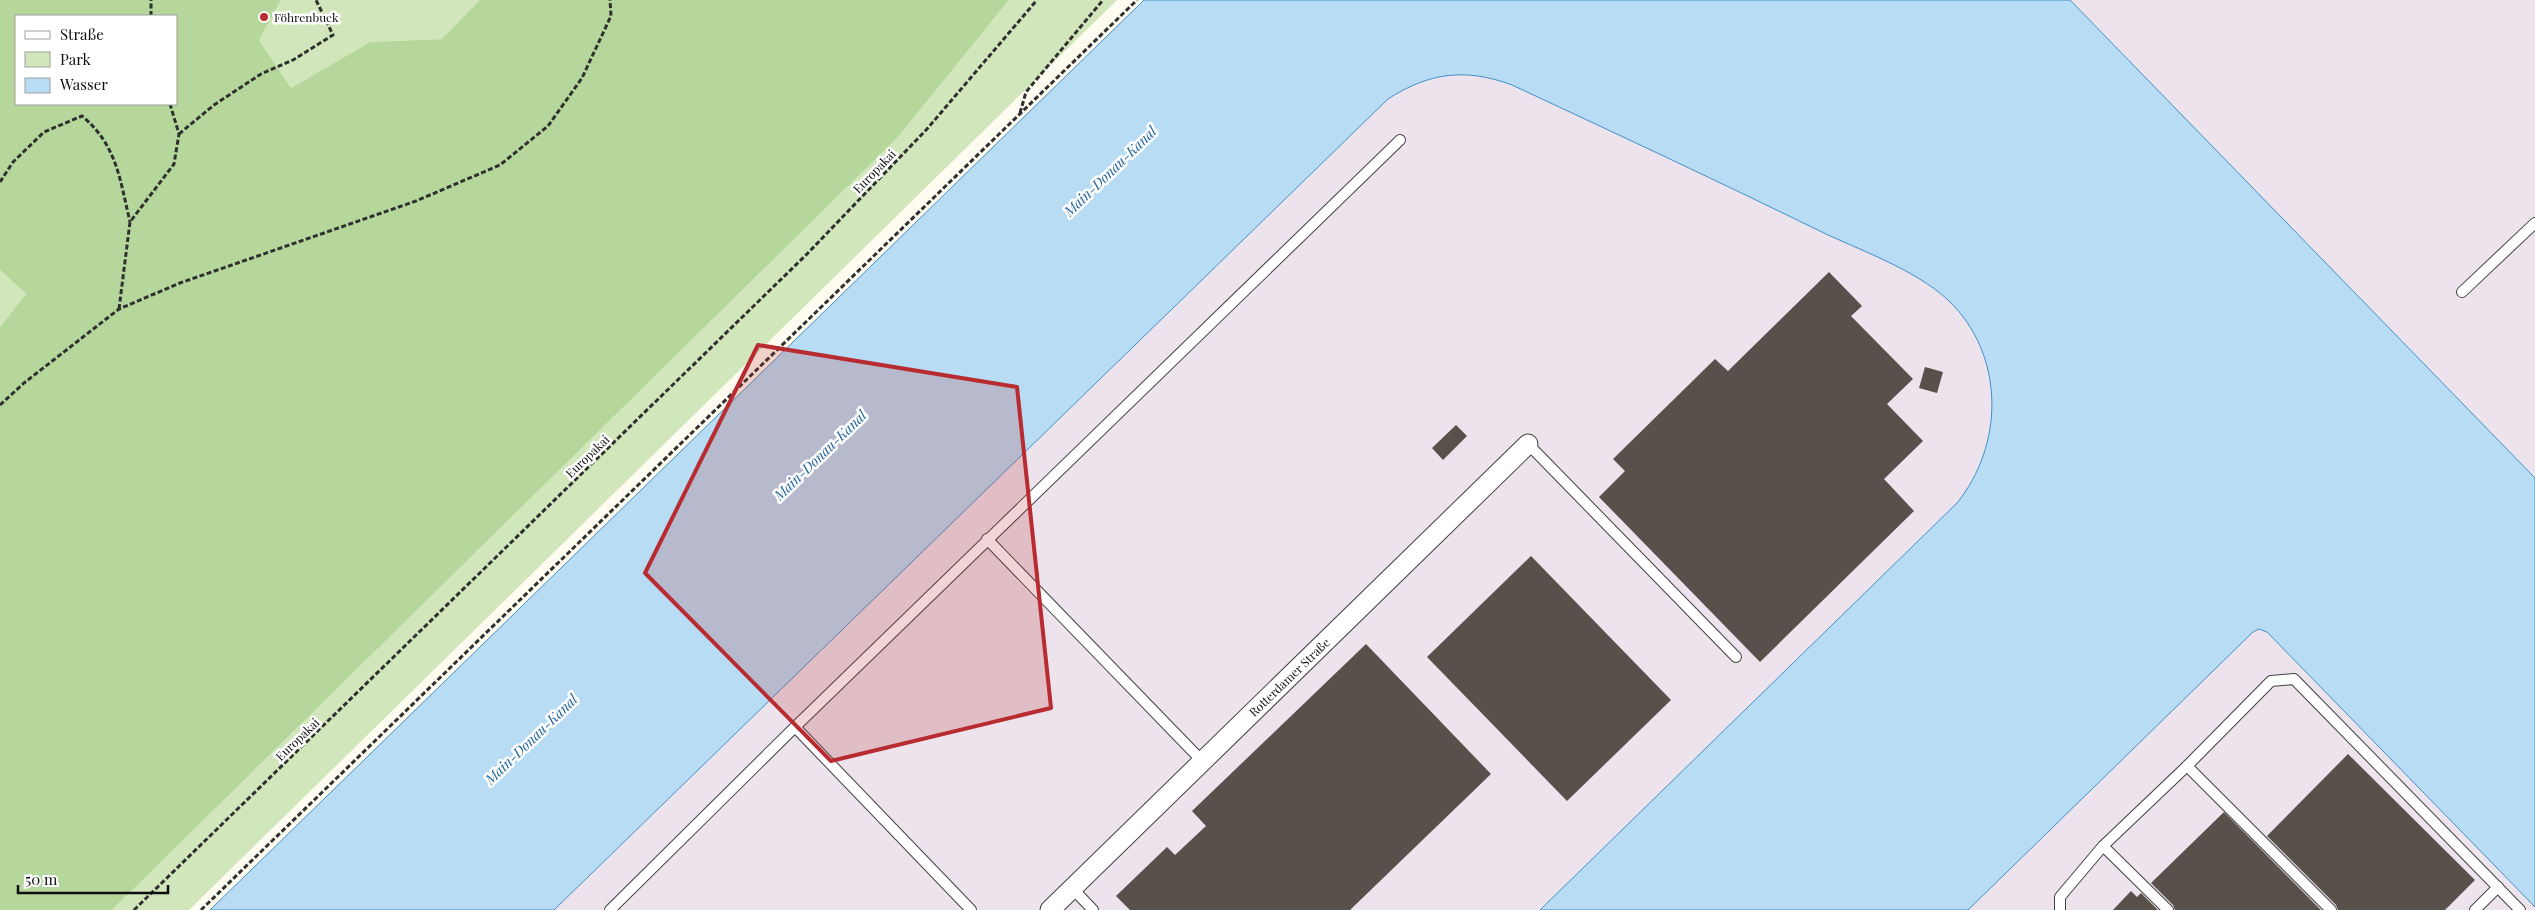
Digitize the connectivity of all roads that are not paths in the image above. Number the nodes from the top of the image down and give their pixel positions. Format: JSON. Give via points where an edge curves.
{"nodes":[{"id":1,"x":1400,"y":140,"type":"dead end"},
{"id":2,"x":2535,"y":223,"type":"edge"},
{"id":3,"x":2462,"y":292,"type":"dead end"},
{"id":4,"x":1528,"y":444,"type":"joint"},
{"id":5,"x":987,"y":539,"type":"junction"},
{"id":6,"x":1736,"y":657,"type":"dead end"},
{"id":7,"x":795,"y":727,"type":"junction"},
{"id":8,"x":1203,"y":762,"type":"junction"},
{"id":9,"x":2187,"y":766,"type":"junction"},
{"id":10,"x":2103,"y":846,"type":"junction"},
{"id":11,"x":2498,"y":887,"type":"junction"},
{"id":12,"x":1072,"y":888,"type":"junction"},
{"id":13,"x":610,"y":910,"type":"edge"},
{"id":14,"x":971,"y":910,"type":"edge"},
{"id":15,"x":1050,"y":910,"type":"edge"},
{"id":16,"x":1093,"y":910,"type":"edge"},
{"id":17,"x":2060,"y":910,"type":"edge"},
{"id":18,"x":2168,"y":910,"type":"edge"},
{"id":19,"x":2331,"y":910,"type":"edge"},
{"id":20,"x":2475,"y":910,"type":"edge"},
{"id":21,"x":2520,"y":910,"type":"edge"}],
"edges":[{"from":1,"to":5,"type":"lane"},
{"from":2,"to":3,"type":"lane"},
{"from":4,"to":6,"type":"lane"},
{"from":4,"to":8,"type":"street","name":"Rotterdamer Straße"},
{"from":5,"to":7,"type":"lane"},
{"from":5,"to":8,"type":"lane"},
{"from":7,"to":13,"type":"lane"},
{"from":7,"to":14,"type":"lane"},
{"from":8,"to":12,"type":"street","name":"Rotterdamer Straße"},
{"from":9,"to":10,"type":"lane"},
{"from":9,"to":11,"type":"lane","via":[[2271,681],[2294,679]]},
{"from":9,"to":19,"type":"lane"},
{"from":10,"to":17,"type":"lane","via":[[2060,897]]},
{"from":10,"to":18,"type":"lane"},
{"from":11,"to":20,"type":"lane"},
{"from":11,"to":21,"type":"lane"},
{"from":12,"to":15,"type":"street","name":"Rotterdamer Straße"},
{"from":12,"to":16,"type":"lane"}]}
